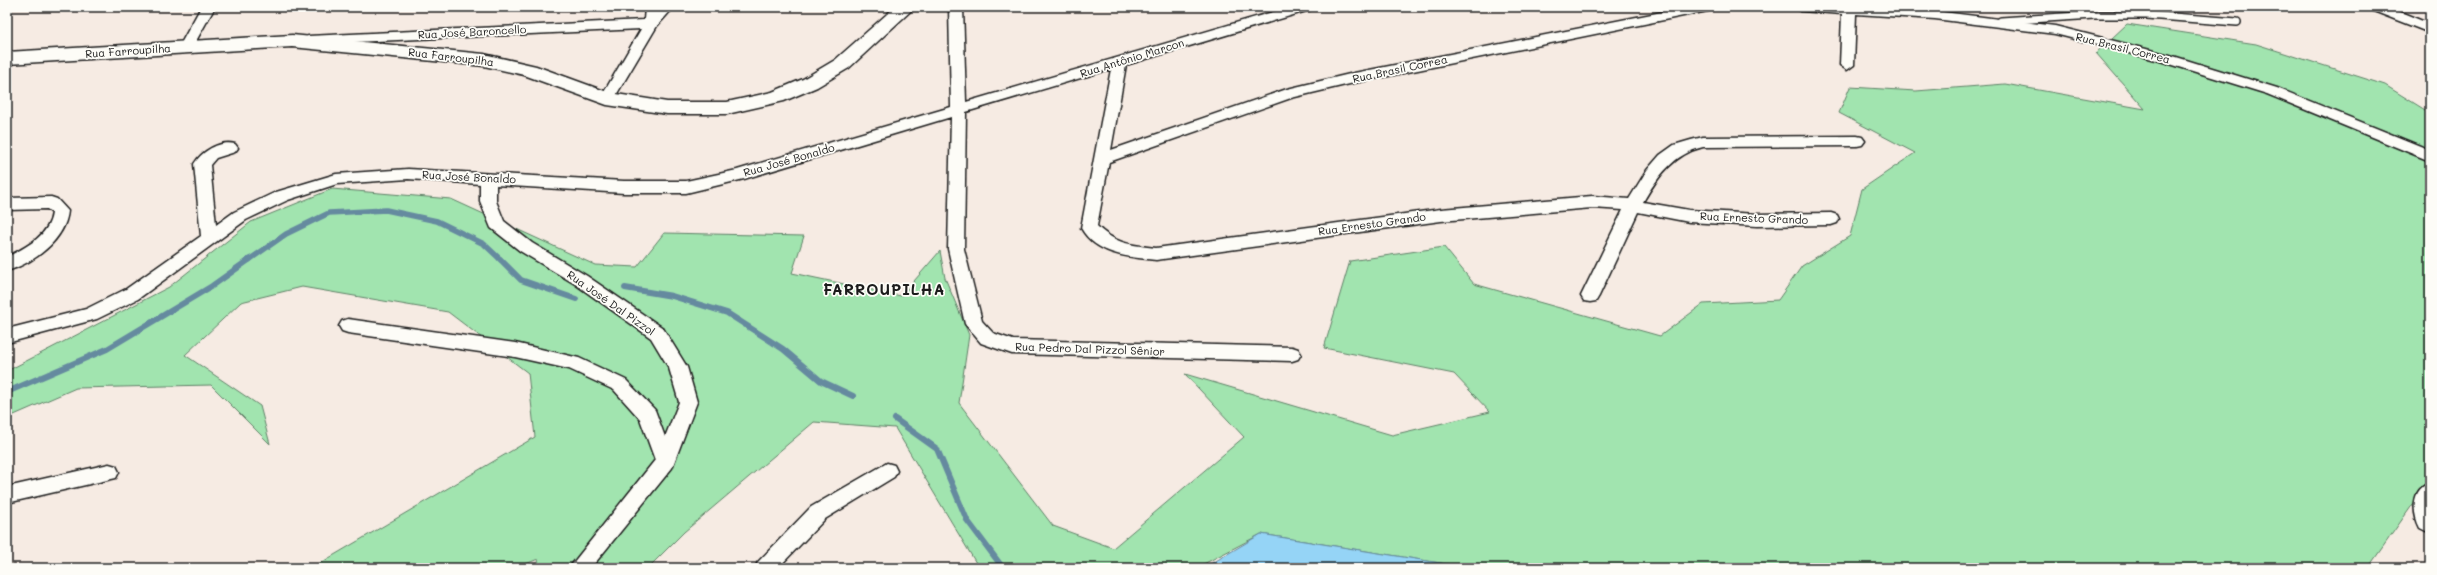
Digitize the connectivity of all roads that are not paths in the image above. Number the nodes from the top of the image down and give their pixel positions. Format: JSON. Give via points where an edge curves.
{"nodes":[{"id":1,"x":208,"y":7,"type":"edge"},
{"id":2,"x":652,"y":7,"type":"edge"},
{"id":3,"x":667,"y":7,"type":"edge"},
{"id":4,"x":906,"y":7,"type":"edge"},
{"id":5,"x":956,"y":7,"type":"edge"},
{"id":6,"x":1305,"y":7,"type":"edge"},
{"id":7,"x":1708,"y":7,"type":"edge"},
{"id":8,"x":1800,"y":7,"type":"edge"},
{"id":9,"x":2376,"y":7,"type":"edge"},
{"id":10,"x":1850,"y":9,"type":"junction"},
{"id":11,"x":1996,"y":22,"type":"junction"},
{"id":12,"x":2237,"y":22,"type":"dead end"},
{"id":13,"x":651,"y":24,"type":"junction"},
{"id":14,"x":2430,"y":29,"type":"edge"},
{"id":15,"x":292,"y":40,"type":"junction"},
{"id":16,"x":186,"y":47,"type":"junction"},
{"id":17,"x":7,"y":58,"type":"edge"},
{"id":18,"x":1119,"y":62,"type":"junction"},
{"id":19,"x":1847,"y":65,"type":"dead end"},
{"id":20,"x":607,"y":99,"type":"junction"},
{"id":21,"x":959,"y":110,"type":"junction"},
{"id":22,"x":1857,"y":140,"type":"dead end"},
{"id":23,"x":230,"y":148,"type":"dead end"},
{"id":24,"x":2430,"y":156,"type":"edge"},
{"id":25,"x":1100,"y":159,"type":"junction"},
{"id":26,"x":488,"y":178,"type":"junction"},
{"id":27,"x":7,"y":204,"type":"edge"},
{"id":28,"x":1632,"y":205,"type":"junction"},
{"id":29,"x":1831,"y":220,"type":"dead end"},
{"id":30,"x":209,"y":239,"type":"junction"},
{"id":31,"x":7,"y":265,"type":"edge"},
{"id":32,"x":1590,"y":296,"type":"dead end"},
{"id":33,"x":348,"y":326,"type":"dead end"},
{"id":34,"x":7,"y":336,"type":"edge"},
{"id":35,"x":1292,"y":354,"type":"dead end"},
{"id":36,"x":666,"y":462,"type":"junction"},
{"id":37,"x":887,"y":471,"type":"dead end"},
{"id":38,"x":109,"y":472,"type":"dead end"},
{"id":39,"x":2430,"y":491,"type":"edge"},
{"id":40,"x":7,"y":495,"type":"edge"},
{"id":41,"x":2430,"y":525,"type":"edge"},
{"id":42,"x":579,"y":568,"type":"edge"},
{"id":43,"x":765,"y":568,"type":"edge"}],
"edges":[{"from":1,"to":16,"type":"street"},
{"from":2,"to":13,"type":"street"},
{"from":3,"to":13,"type":"street"},
{"from":4,"to":20,"type":"street","name":"Rua Farroupilha","via":[[842,64],[810,83],[777,97],[727,108],[667,108]]},
{"from":5,"to":21,"type":"street","name":"Rua Pedro Dal Pizzol Sênior"},
{"from":6,"to":18,"type":"street","name":"Rua Antônio Marcon"},
{"from":7,"to":25,"type":"street","name":"Rua Brasil Correa","via":[[1354,78],[1287,94]]},
{"from":8,"to":10,"type":"street","name":"Rua Brasil Correa"},
{"from":9,"to":14,"type":"street"},
{"from":10,"to":11,"type":"street","name":"Rua Brasil Correa"},
{"from":10,"to":19,"type":"street"},
{"from":11,"to":12,"type":"lane","via":[[2094,15],[2147,15]]},
{"from":11,"to":24,"type":"street","name":"Rua Brasil Correa","via":[[2055,30],[2187,65],[2272,92]]},
{"from":13,"to":15,"type":"street","name":"Rua José Baroncello"},
{"from":13,"to":20,"type":"street"},
{"from":15,"to":16,"type":"street","name":"Rua Farroupilha"},
{"from":15,"to":20,"type":"street","name":"Rua Farroupilha","via":[[484,60],[529,70]]},
{"from":16,"to":17,"type":"street","name":"Rua Farroupilha"},
{"from":18,"to":21,"type":"street","name":"Rua Antônio Marcon"},
{"from":18,"to":25,"type":"street","name":"Rua Ernesto Grando"},
{"from":21,"to":26,"type":"street","name":"Rua José Bonaldo","via":[[738,175],[686,187],[624,187]]},
{"from":21,"to":35,"type":"street","name":"Rua Pedro Dal Pizzol Sênior","via":[[956,249],[974,324],[987,338],[1012,347]]},
{"from":22,"to":28,"type":"street","via":[[1702,142],[1678,150],[1663,162]]},
{"from":23,"to":30,"type":"street","via":[[211,154],[202,164]]},
{"from":25,"to":28,"type":"street","name":"Rua Ernesto Grando","via":[[1089,228],[1116,250],[1156,254],[1442,215],[1592,202]]},
{"from":26,"to":30,"type":"street","name":"Rua José Bonaldo","via":[[408,174],[336,179],[282,196],[240,216]]},
{"from":26,"to":36,"type":"street","name":"Rua José Dal Pizzol","via":[[488,202],[497,224],[526,247],[581,280],[657,333],[678,367],[688,402]]},
{"from":27,"to":31,"type":"street","via":[[51,203],[60,211],[60,221],[46,239]]},
{"from":28,"to":29,"type":"street","name":"Rua Ernesto Grando","via":[[1689,216],[1757,220]]},
{"from":28,"to":32,"type":"street"},
{"from":30,"to":34,"type":"street","name":"Rua José Bonaldo","via":[[132,294],[91,314]]},
{"from":33,"to":36,"type":"street","via":[[515,350],[573,363],[620,385],[644,410]]},
{"from":36,"to":42,"type":"street","name":"Rua José Dal Pizzol"},
{"from":37,"to":43,"type":"street","via":[[818,514]]},
{"from":38,"to":40,"type":"street"},
{"from":39,"to":41,"type":"street","via":[[2425,497],[2423,511]]}]}
